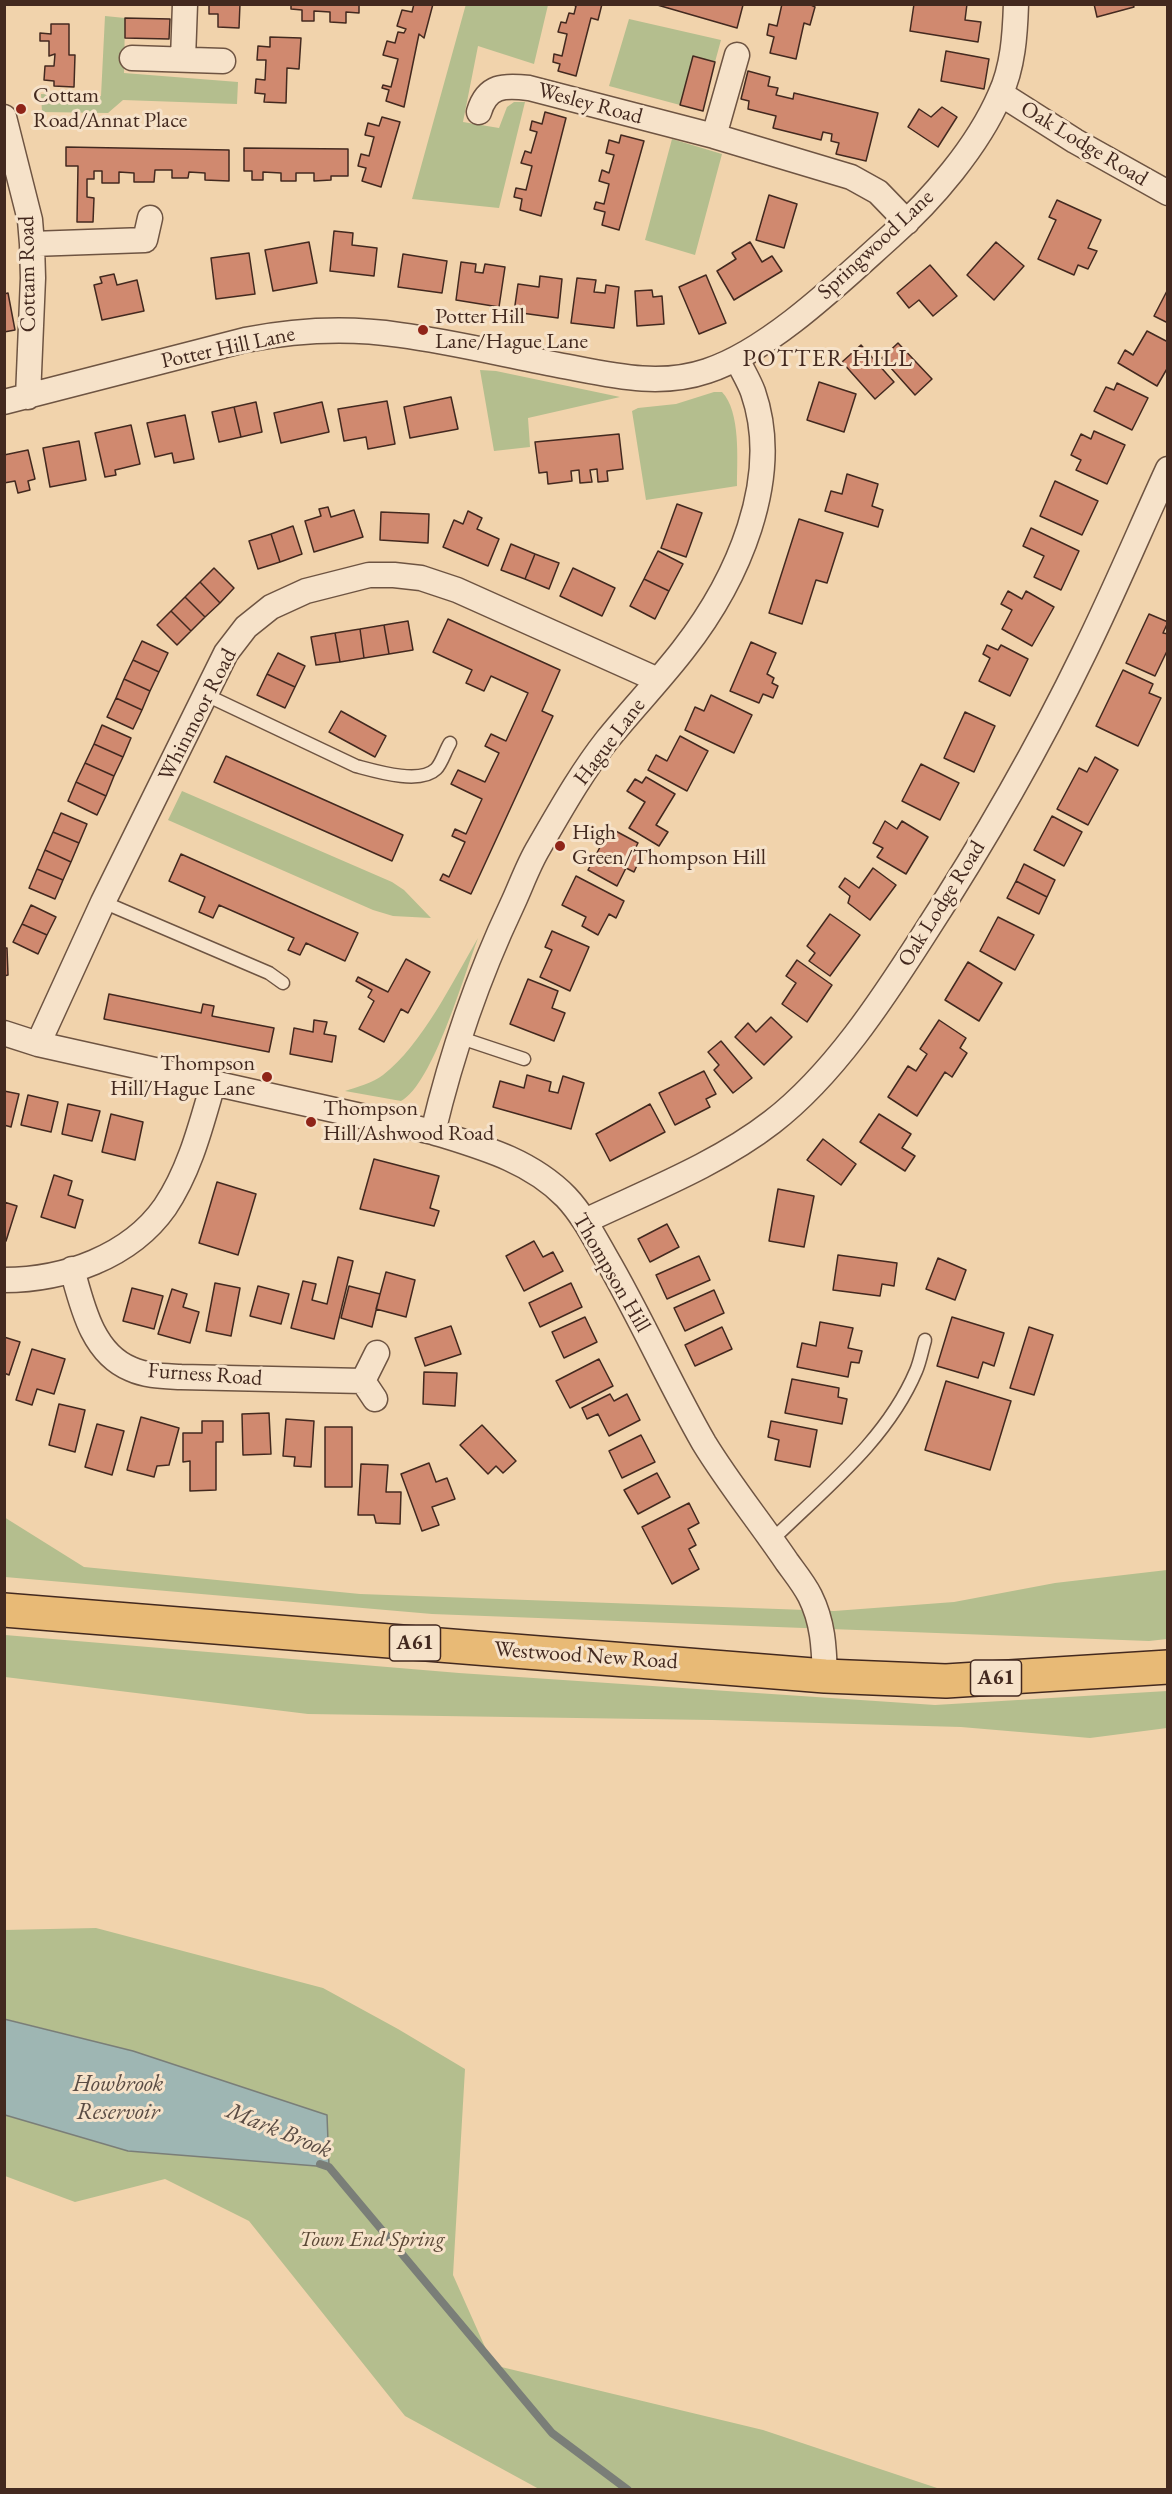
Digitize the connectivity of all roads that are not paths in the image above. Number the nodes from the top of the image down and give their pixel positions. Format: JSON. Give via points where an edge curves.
{"nodes":[{"id":1,"x":185,"y":4,"type":"edge"},
{"id":2,"x":1017,"y":4,"type":"edge"},
{"id":3,"x":736,"y":55,"type":"dead end"},
{"id":4,"x":132,"y":58,"type":"dead end"},
{"id":5,"x":183,"y":59,"type":"junction"},
{"id":6,"x":223,"y":61,"type":"dead end"},
{"id":7,"x":1001,"y":94,"type":"junction"},
{"id":8,"x":479,"y":112,"type":"dead end"},
{"id":9,"x":4,"y":117,"type":"edge"},
{"id":10,"x":714,"y":136,"type":"junction"},
{"id":11,"x":1167,"y":193,"type":"edge"},
{"id":12,"x":150,"y":218,"type":"dead end"},
{"id":13,"x":907,"y":222,"type":"junction"},
{"id":14,"x":32,"y":244,"type":"junction"},
{"id":15,"x":737,"y":359,"type":"junction"},
{"id":16,"x":28,"y":397,"type":"junction"},
{"id":17,"x":4,"y":402,"type":"edge"},
{"id":18,"x":1166,"y":476,"type":"edge"},
{"id":19,"x":658,"y":680,"type":"junction"},
{"id":20,"x":204,"y":694,"type":"junction"},
{"id":21,"x":450,"y":743,"type":"dead end"},
{"id":22,"x":103,"y":902,"type":"junction"},
{"id":23,"x":283,"y":983,"type":"dead end"},
{"id":24,"x":4,"y":1033,"type":"edge"},
{"id":25,"x":458,"y":1037,"type":"junction"},
{"id":26,"x":38,"y":1044,"type":"junction"},
{"id":27,"x":524,"y":1059,"type":"dead end"},
{"id":28,"x":213,"y":1084,"type":"junction"},
{"id":29,"x":433,"y":1132,"type":"junction"},
{"id":30,"x":585,"y":1221,"type":"junction"},
{"id":31,"x":72,"y":1269,"type":"junction"},
{"id":32,"x":4,"y":1280,"type":"edge"},
{"id":33,"x":925,"y":1340,"type":"dead end"},
{"id":34,"x":377,"y":1353,"type":"dead end"},
{"id":35,"x":772,"y":1540,"type":"junction"},
{"id":36,"x":4,"y":1610,"type":"edge"},
{"id":37,"x":1167,"y":1667,"type":"edge"},
{"id":38,"x":825,"y":1676,"type":"junction"}],
"edges":[{"from":1,"to":5,"type":"street"},
{"from":2,"to":7,"type":"street","name":"Springwood Lane","via":[[1015,42]]},
{"from":3,"to":10,"type":"street"},
{"from":4,"to":5,"type":"street"},
{"from":5,"to":6,"type":"street"},
{"from":7,"to":11,"type":"street","name":"Oak Lodge Road"},
{"from":7,"to":13,"type":"street","name":"Springwood Lane","via":[[982,129]]},
{"from":8,"to":10,"type":"street","name":"Wesley Road","via":[[487,94],[508,85]]},
{"from":9,"to":14,"type":"street","name":"Cottam Road","via":[[30,220]]},
{"from":10,"to":13,"type":"street","name":"Wesley Road","via":[[851,177],[878,192]]},
{"from":12,"to":14,"type":"street","via":[[145,240]]},
{"from":13,"to":15,"type":"street","name":"Springwood Lane","via":[[832,290]]},
{"from":14,"to":16,"type":"street","name":"Cottam Road"},
{"from":15,"to":16,"type":"street","name":"Potter Hill Lane","via":[[688,376],[645,379],[400,335],[326,330],[284,332]]},
{"from":15,"to":19,"type":"street","name":"Hague Lane","via":[[753,391],[760,424],[762,461],[758,492],[732,571],[711,610]]},
{"from":16,"to":17,"type":"street","name":"Potter Hill Lane"},
{"from":18,"to":30,"type":"street","name":"Oak Lodge Road","via":[[1084,654],[996,816],[903,967],[824,1073],[771,1123],[690,1171]]},
{"from":19,"to":20,"type":"street","name":"Whinmoor Road","via":[[457,590],[421,578],[369,575],[306,591],[271,608],[246,627],[226,653]]},
{"from":19,"to":25,"type":"street","name":"Hague Lane","via":[[606,741],[537,850],[493,945]]},
{"from":20,"to":21,"type":"lane","via":[[356,766],[380,772],[424,776],[435,769]]},
{"from":20,"to":22,"type":"street","name":"Whinmoor Road"},
{"from":22,"to":23,"type":"lane","via":[[269,973]]},
{"from":22,"to":26,"type":"street","name":"Whinmoor Road"},
{"from":24,"to":26,"type":"street","name":"Thompson Hill"},
{"from":25,"to":27,"type":"lane"},
{"from":25,"to":29,"type":"street","name":"Hague Lane"},
{"from":26,"to":28,"type":"street","name":"Thompson Hill"},
{"from":28,"to":29,"type":"street","name":"Thompson Hill"},
{"from":28,"to":31,"type":"street","via":[[195,1146],[165,1207],[118,1250],[95,1263]]},
{"from":29,"to":30,"type":"street","name":"Thompson Hill","via":[[522,1163],[550,1182]]},
{"from":30,"to":35,"type":"street","name":"Thompson Hill","via":[[705,1445]]},
{"from":31,"to":32,"type":"street","via":[[38,1278]]},
{"from":31,"to":34,"type":"street","name":"Furness Road","via":[[96,1337],[117,1361],[131,1370],[151,1375],[369,1390]]},
{"from":33,"to":35,"type":"lane","via":[[917,1370],[881,1428],[861,1454]]},
{"from":35,"to":38,"type":"street","name":"Thompson Hill","via":[[809,1595],[821,1621]]},
{"from":36,"to":38,"type":"highway","name":"Westwood New Road","number":"A61"},
{"from":37,"to":38,"type":"highway","name":"Westwood New Road","number":"A61","via":[[946,1681]]}]}
